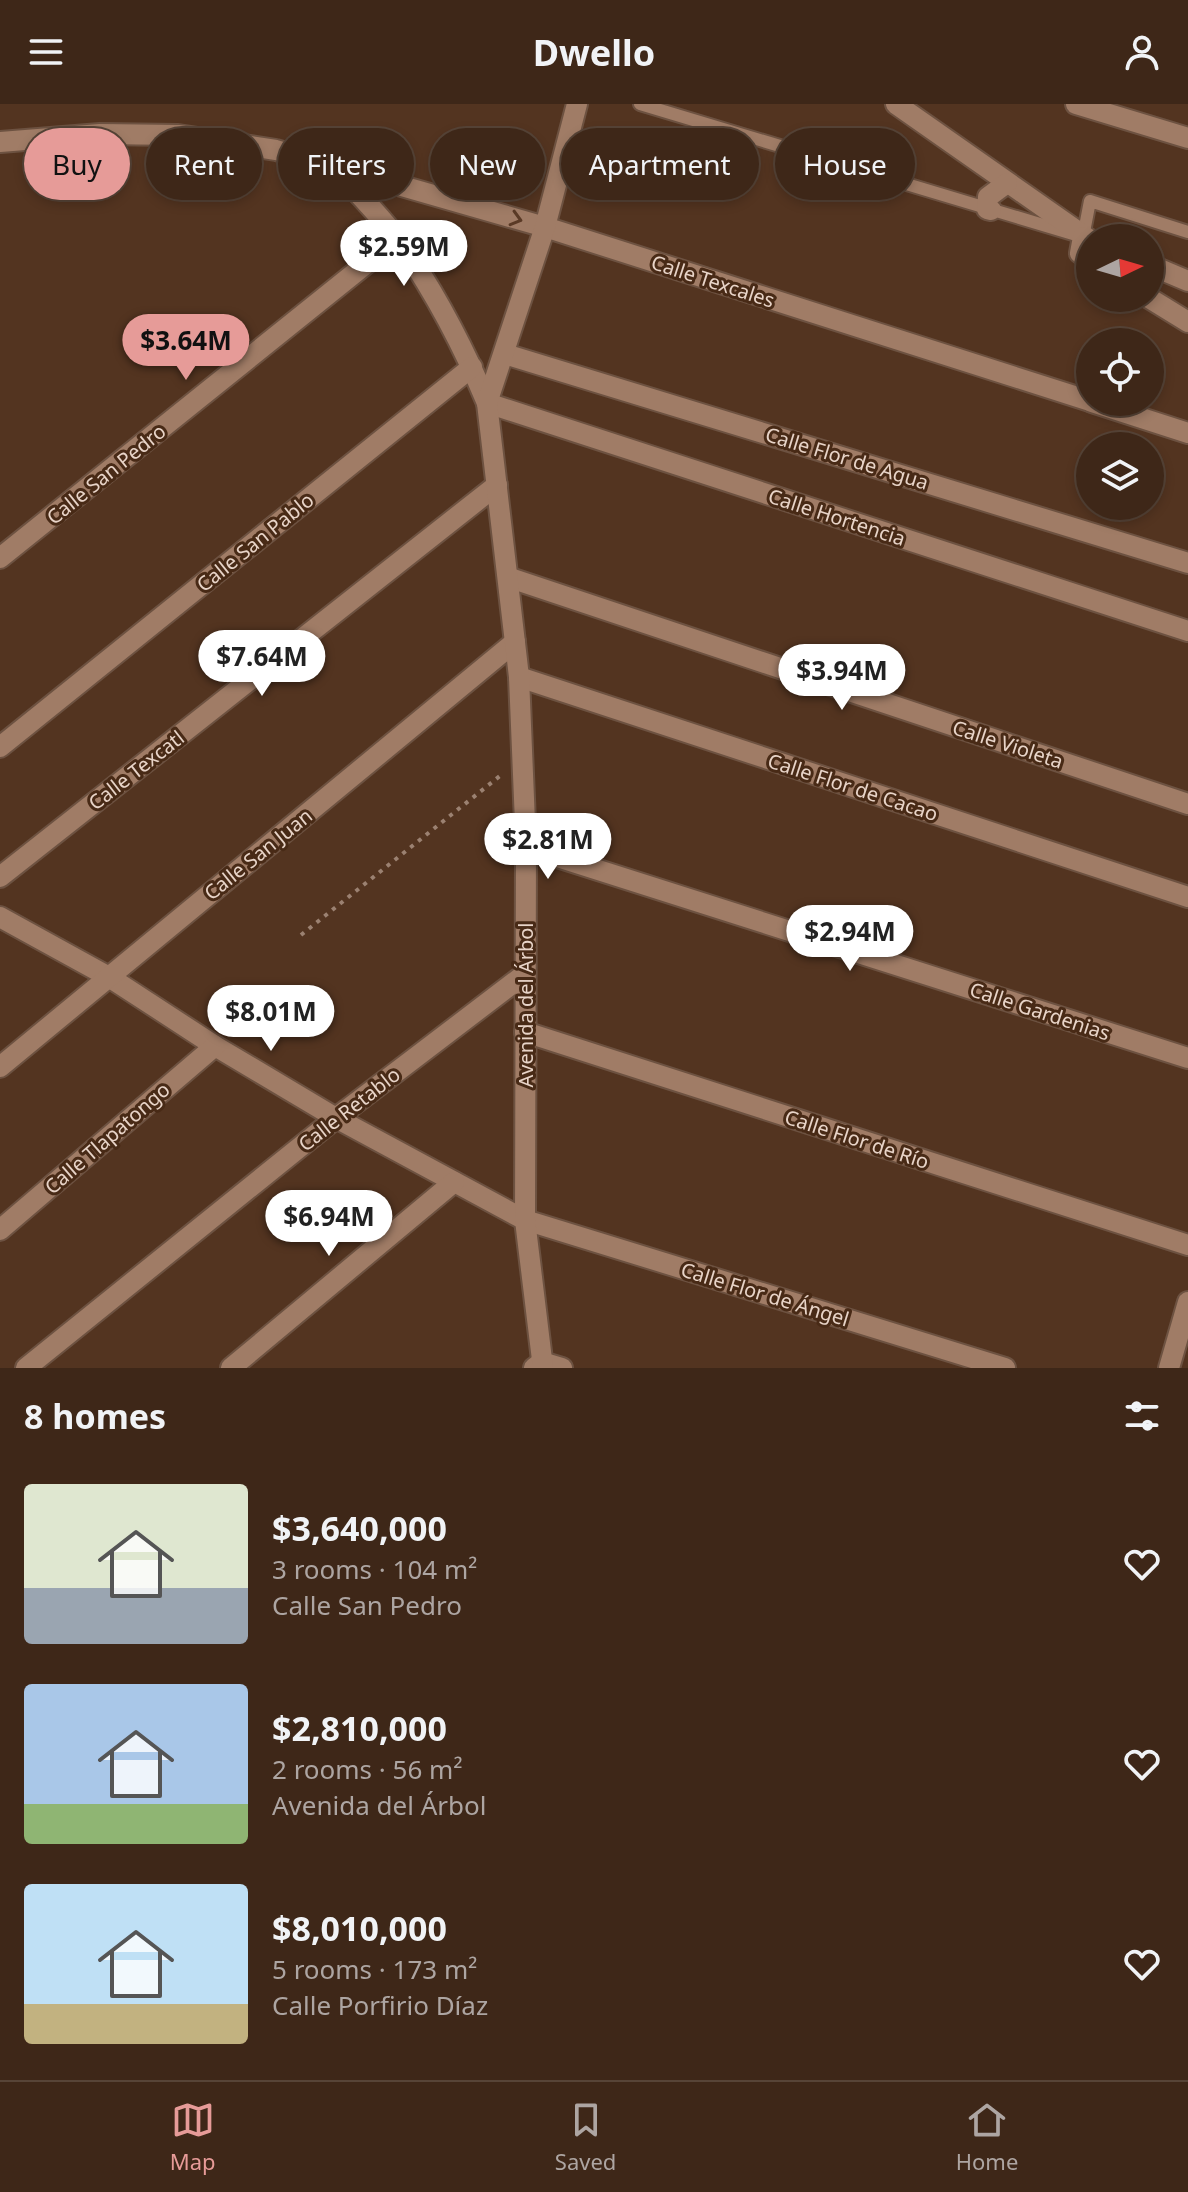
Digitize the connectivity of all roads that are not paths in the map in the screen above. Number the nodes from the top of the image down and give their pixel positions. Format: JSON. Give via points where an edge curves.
{"nodes":[{"id":1,"x":577,"y":104,"type":"edge"},
{"id":2,"x":640,"y":104,"type":"edge"},
{"id":3,"x":896,"y":104,"type":"edge"},
{"id":4,"x":1076,"y":104,"type":"edge"},
{"id":5,"x":1188,"y":138,"type":"edge"},
{"id":6,"x":0,"y":142,"type":"edge"},
{"id":7,"x":278,"y":152,"type":"edge"},
{"id":8,"x":1007,"y":183,"type":"junction"},
{"id":9,"x":414,"y":189,"type":"edge"},
{"id":10,"x":363,"y":200,"type":"edge"},
{"id":11,"x":991,"y":210,"type":"junction"},
{"id":12,"x":1088,"y":224,"type":"edge"},
{"id":13,"x":1163,"y":224,"type":"edge"},
{"id":14,"x":1164,"y":224,"type":"edge"},
{"id":15,"x":545,"y":227,"type":"junction"},
{"id":16,"x":1076,"y":231,"type":"edge"},
{"id":17,"x":1188,"y":232,"type":"edge"},
{"id":18,"x":1076,"y":235,"type":"edge"},
{"id":19,"x":397,"y":239,"type":"junction"},
{"id":20,"x":1164,"y":271,"type":"edge"},
{"id":21,"x":1188,"y":281,"type":"edge"},
{"id":22,"x":1164,"y":307,"type":"edge"},
{"id":23,"x":1188,"y":322,"type":"edge"},
{"id":24,"x":505,"y":354,"type":"junction"},
{"id":25,"x":472,"y":367,"type":"junction"},
{"id":26,"x":1076,"y":397,"type":"edge"},
{"id":27,"x":487,"y":403,"type":"junction"},
{"id":28,"x":1135,"y":416,"type":"edge"},
{"id":29,"x":1188,"y":433,"type":"edge"},
{"id":30,"x":497,"y":485,"type":"junction"},
{"id":31,"x":0,"y":558,"type":"edge"},
{"id":32,"x":1188,"y":563,"type":"edge"},
{"id":33,"x":510,"y":578,"type":"junction"},
{"id":34,"x":1188,"y":631,"type":"edge"},
{"id":35,"x":515,"y":642,"type":"junction"},
{"id":36,"x":519,"y":677,"type":"junction"},
{"id":37,"x":0,"y":747,"type":"edge"},
{"id":38,"x":1188,"y":804,"type":"edge"},
{"id":39,"x":526,"y":847,"type":"junction"},
{"id":40,"x":0,"y":877,"type":"edge"},
{"id":41,"x":1188,"y":897,"type":"edge"},
{"id":42,"x":0,"y":917,"type":"edge"},
{"id":43,"x":525,"y":974,"type":"junction"},
{"id":44,"x":109,"y":977,"type":"junction"},
{"id":45,"x":525,"y":1032,"type":"junction"},
{"id":46,"x":215,"y":1046,"type":"junction"},
{"id":47,"x":1188,"y":1058,"type":"edge"},
{"id":48,"x":0,"y":1067,"type":"edge"},
{"id":49,"x":336,"y":1118,"type":"junction"},
{"id":50,"x":454,"y":1182,"type":"junction"},
{"id":51,"x":525,"y":1220,"type":"junction"},
{"id":52,"x":0,"y":1230,"type":"edge"},
{"id":53,"x":1188,"y":1245,"type":"edge"},
{"id":54,"x":1187,"y":1309,"type":"edge"},
{"id":55,"x":540,"y":1366,"type":"edge"},
{"id":56,"x":26,"y":1368,"type":"edge"},
{"id":57,"x":231,"y":1368,"type":"edge"},
{"id":58,"x":562,"y":1368,"type":"edge"},
{"id":59,"x":1005,"y":1368,"type":"edge"},
{"id":60,"x":1169,"y":1368,"type":"edge"}],
"edges":[{"from":1,"to":15,"type":"street"},
{"from":2,"to":11,"type":"lane"},
{"from":3,"to":8,"type":"street"},
{"from":4,"to":5,"type":"street"},
{"from":6,"to":7,"type":"street","name":"Calle Texcales","via":[[100,134],[178,135]]},
{"from":8,"to":11,"type":"street","via":[[988,197]]},
{"from":8,"to":16,"type":"street"},
{"from":9,"to":15,"type":"street","name":"Calle Texcales","one_way":true},
{"from":10,"to":19,"type":"street"},
{"from":11,"to":18,"type":"lane"},
{"from":12,"to":13,"type":"lane","via":[[1090,201]]},
{"from":14,"to":17,"type":"lane"},
{"from":15,"to":24,"type":"street"},
{"from":15,"to":26,"type":"street","name":"Calle Texcales"},
{"from":19,"to":25,"type":"street"},
{"from":19,"to":31,"type":"street","name":"Calle San Pedro"},
{"from":20,"to":21,"type":"street"},
{"from":22,"to":23,"type":"street"},
{"from":24,"to":27,"type":"street"},
{"from":24,"to":32,"type":"street","name":"Calle Flor de Agua"},
{"from":25,"to":27,"type":"street"},
{"from":25,"to":37,"type":"street","name":"Calle San Pablo"},
{"from":27,"to":30,"type":"street","name":"Avenida del Árbol"},
{"from":27,"to":34,"type":"street","name":"Calle Hortencia"},
{"from":28,"to":29,"type":"street","name":"Calle Texcales"},
{"from":30,"to":33,"type":"street","name":"Avenida del Árbol"},
{"from":30,"to":40,"type":"street","name":"Calle Texcatl"},
{"from":33,"to":35,"type":"street","name":"Avenida del Árbol"},
{"from":33,"to":38,"type":"street","name":"Calle Violeta"},
{"from":35,"to":36,"type":"street","name":"Avenida del Árbol"},
{"from":35,"to":44,"type":"street","name":"Calle San Juan"},
{"from":36,"to":39,"type":"street","name":"Avenida del Árbol"},
{"from":36,"to":41,"type":"street","name":"Calle Flor de Cacao"},
{"from":39,"to":43,"type":"street","name":"Avenida del Árbol"},
{"from":39,"to":47,"type":"street","name":"Calle Gardenias"},
{"from":42,"to":44,"type":"street","name":"Calle Flor de Ángel"},
{"from":43,"to":45,"type":"street","name":"Avenida del Árbol"},
{"from":43,"to":49,"type":"street","name":"Calle Retablo"},
{"from":44,"to":46,"type":"street","name":"Calle Flor de Ángel"},
{"from":44,"to":48,"type":"street","name":"Calle San Juan"},
{"from":45,"to":51,"type":"street","name":"Avenida del Árbol"},
{"from":45,"to":53,"type":"street","name":"Calle Flor de Río"},
{"from":46,"to":49,"type":"street","name":"Calle Flor de Ángel"},
{"from":46,"to":52,"type":"street","name":"Calle Tlapatongo"},
{"from":49,"to":50,"type":"street","name":"Calle Flor de Ángel"},
{"from":49,"to":56,"type":"street","name":"Calle Retablo"},
{"from":50,"to":51,"type":"street","name":"Calle Flor de Ángel"},
{"from":50,"to":57,"type":"street"},
{"from":51,"to":55,"type":"street","name":"Avenida del Árbol"},
{"from":51,"to":59,"type":"street","name":"Calle Flor de Ángel"},
{"from":54,"to":60,"type":"street"},
{"from":55,"to":58,"type":"street"}]}
